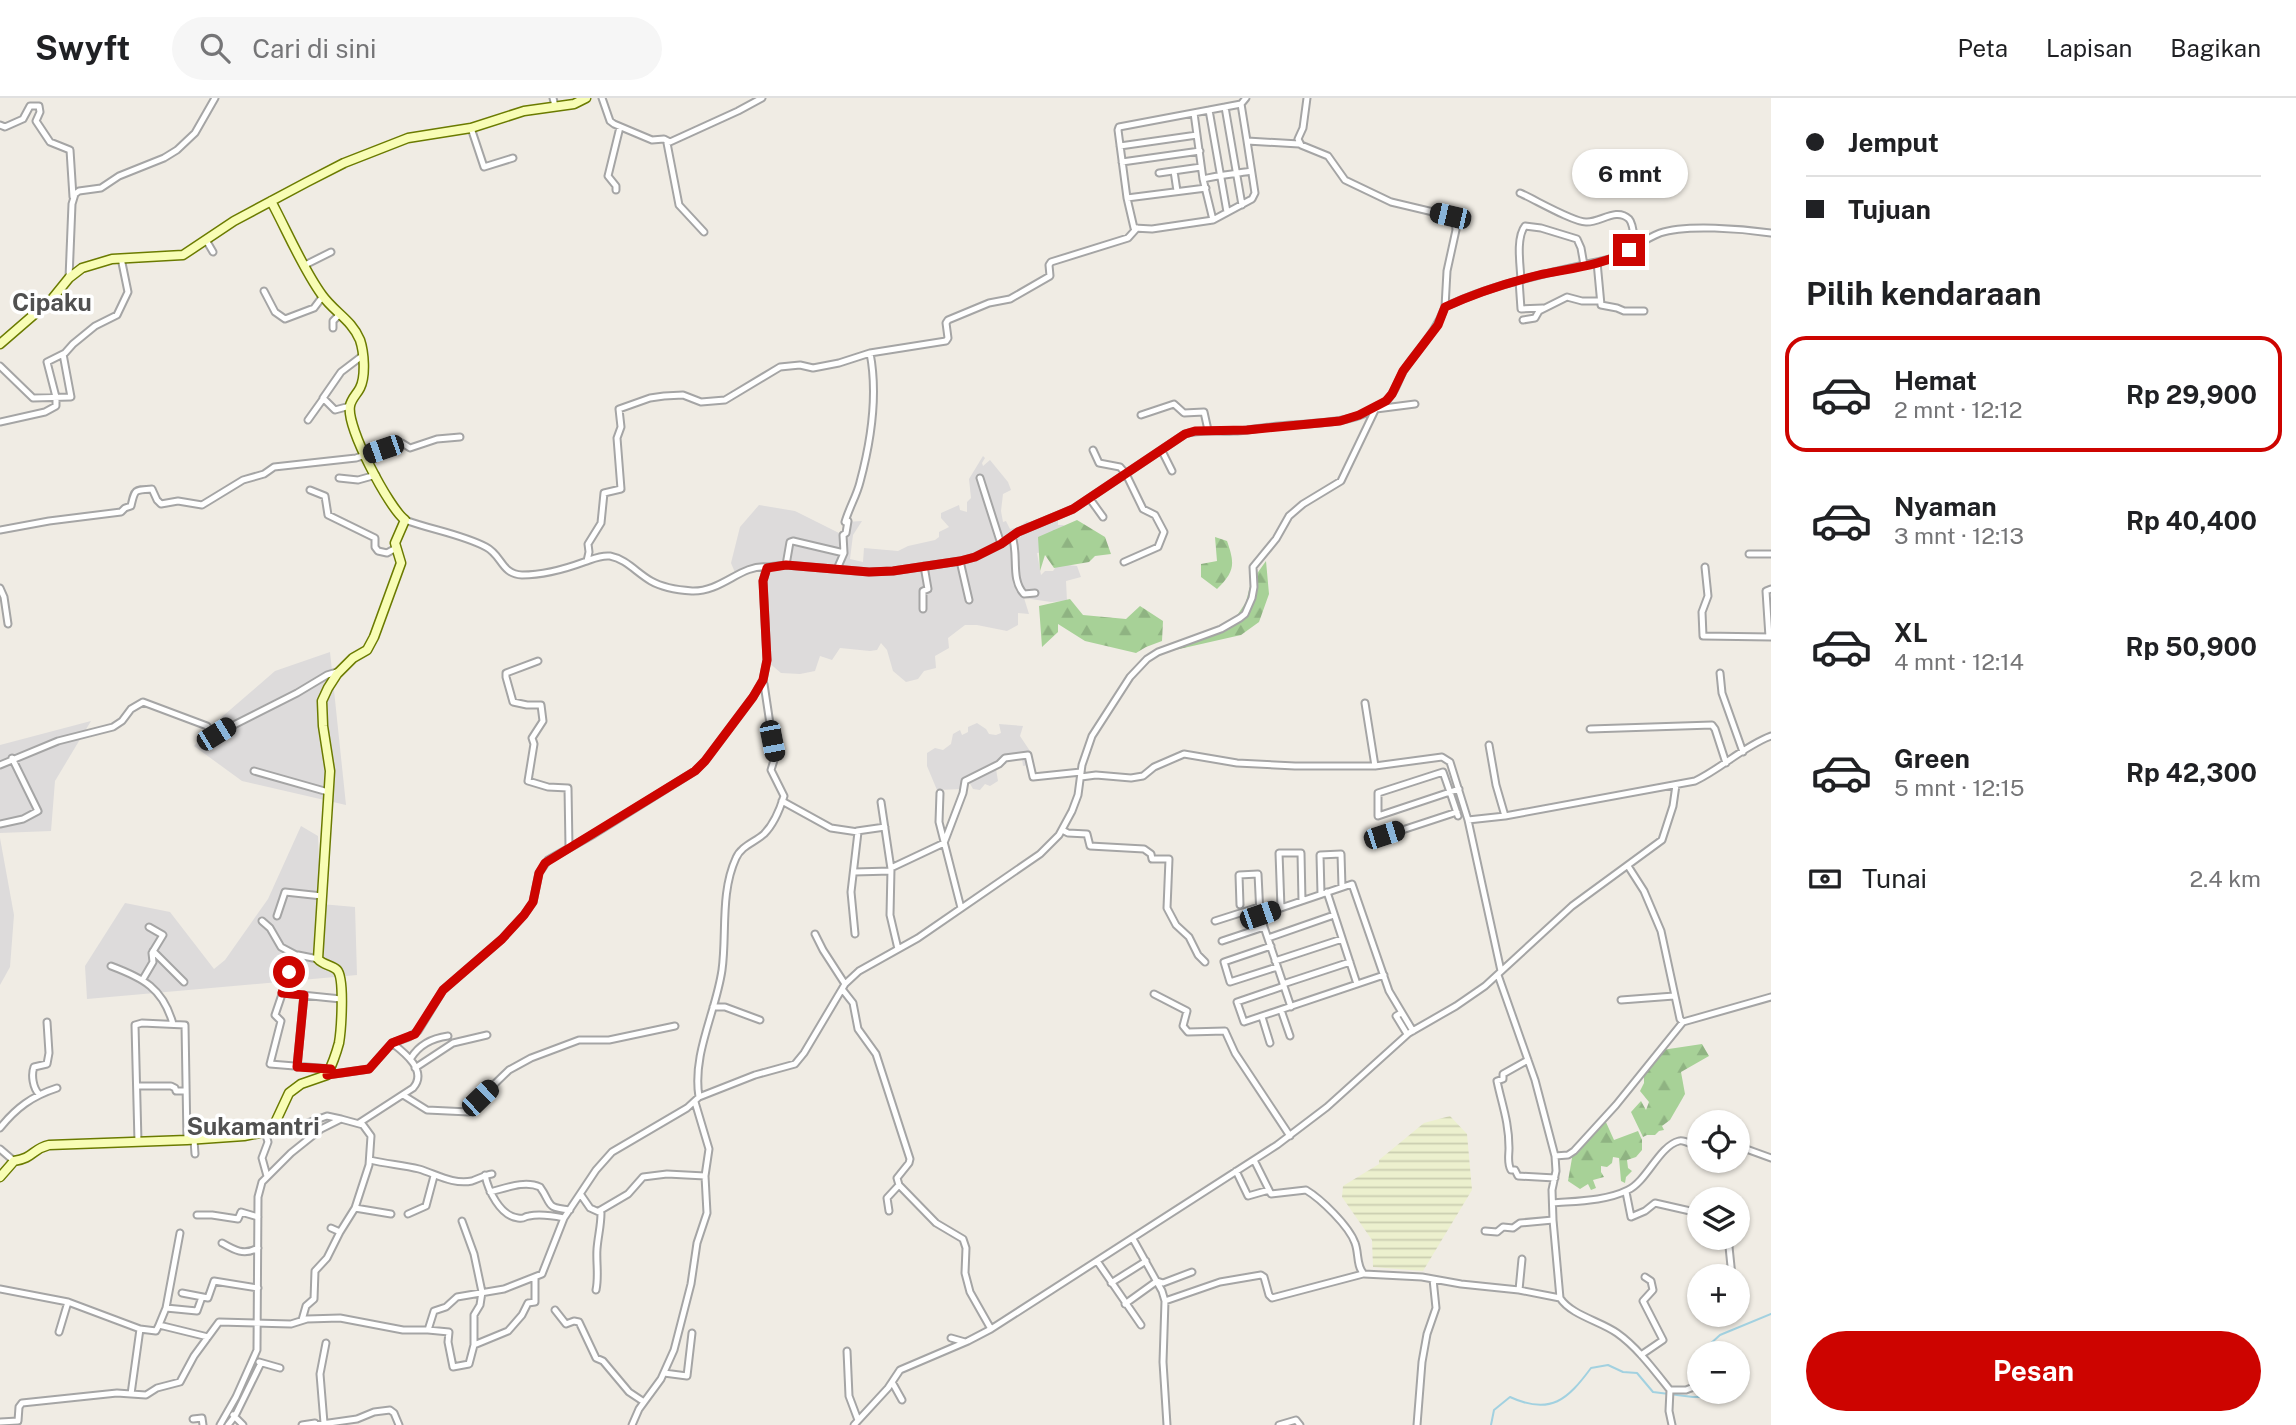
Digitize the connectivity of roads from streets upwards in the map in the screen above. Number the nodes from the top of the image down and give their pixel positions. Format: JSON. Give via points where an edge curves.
{"nodes":[{"id":1,"x":215,"y":98,"type":"edge"},
{"id":2,"x":586,"y":98,"type":"edge"},
{"id":3,"x":602,"y":98,"type":"edge"},
{"id":4,"x":762,"y":98,"type":"edge"},
{"id":5,"x":1246,"y":98,"type":"edge"},
{"id":6,"x":1307,"y":98,"type":"edge"},
{"id":7,"x":554,"y":102,"type":"edge"},
{"id":8,"x":1241,"y":104,"type":"junction"},
{"id":9,"x":1225,"y":107,"type":"junction"},
{"id":10,"x":1209,"y":110,"type":"junction"},
{"id":11,"x":1194,"y":113,"type":"junction"},
{"id":12,"x":0,"y":125,"type":"edge"},
{"id":13,"x":620,"y":127,"type":"junction"},
{"id":14,"x":471,"y":128,"type":"junction"},
{"id":15,"x":1198,"y":135,"type":"junction"},
{"id":16,"x":1247,"y":141,"type":"junction"},
{"id":17,"x":670,"y":142,"type":"junction"},
{"id":18,"x":1300,"y":144,"type":"junction"},
{"id":19,"x":1120,"y":146,"type":"junction"},
{"id":20,"x":1199,"y":151,"type":"junction"},
{"id":21,"x":513,"y":158,"type":"dead end"},
{"id":22,"x":1122,"y":162,"type":"junction"},
{"id":23,"x":1201,"y":167,"type":"junction"},
{"id":24,"x":1174,"y":171,"type":"junction"},
{"id":25,"x":1251,"y":171,"type":"junction"},
{"id":26,"x":1158,"y":173,"type":"dead end"},
{"id":27,"x":1220,"y":175,"type":"junction"},
{"id":28,"x":1237,"y":175,"type":"junction"},
{"id":29,"x":1203,"y":179,"type":"junction"},
{"id":30,"x":1206,"y":188,"type":"junction"},
{"id":31,"x":617,"y":190,"type":"dead end"},
{"id":32,"x":1177,"y":191,"type":"junction"},
{"id":33,"x":1520,"y":192,"type":"dead end"},
{"id":34,"x":73,"y":197,"type":"junction"},
{"id":35,"x":1127,"y":198,"type":"junction"},
{"id":36,"x":271,"y":201,"type":"junction"},
{"id":37,"x":1242,"y":205,"type":"junction"},
{"id":38,"x":1227,"y":212,"type":"junction"},
{"id":39,"x":1213,"y":220,"type":"junction"},
{"id":40,"x":1137,"y":228,"type":"junction"},
{"id":41,"x":704,"y":232,"type":"dead end"},
{"id":42,"x":1771,"y":233,"type":"edge"},
{"id":43,"x":206,"y":240,"type":"junction"},
{"id":44,"x":1635,"y":246,"type":"junction"},
{"id":45,"x":213,"y":252,"type":"dead end"},
{"id":46,"x":331,"y":252,"type":"dead end"},
{"id":47,"x":121,"y":258,"type":"junction"},
{"id":48,"x":1597,"y":262,"type":"junction"},
{"id":49,"x":305,"y":265,"type":"junction"},
{"id":50,"x":1584,"y":265,"type":"junction"},
{"id":51,"x":69,"y":278,"type":"junction"},
{"id":52,"x":1520,"y":280,"type":"junction"},
{"id":53,"x":264,"y":291,"type":"dead end"},
{"id":54,"x":323,"y":296,"type":"junction"},
{"id":55,"x":1600,"y":301,"type":"junction"},
{"id":56,"x":1445,"y":307,"type":"junction"},
{"id":57,"x":1546,"y":307,"type":"junction"},
{"id":58,"x":1644,"y":311,"type":"dead end"},
{"id":59,"x":340,"y":314,"type":"junction"},
{"id":60,"x":1523,"y":320,"type":"dead end"},
{"id":61,"x":333,"y":328,"type":"dead end"},
{"id":62,"x":0,"y":344,"type":"edge"},
{"id":63,"x":870,"y":352,"type":"junction"},
{"id":64,"x":63,"y":354,"type":"junction"},
{"id":65,"x":362,"y":356,"type":"junction"},
{"id":66,"x":0,"y":366,"type":"edge"},
{"id":67,"x":56,"y":397,"type":"junction"},
{"id":68,"x":702,"y":397,"type":"dead end"},
{"id":69,"x":323,"y":399,"type":"junction"},
{"id":70,"x":710,"y":401,"type":"junction"},
{"id":71,"x":1415,"y":404,"type":"dead end"},
{"id":72,"x":350,"y":406,"type":"junction"},
{"id":73,"x":1377,"y":408,"type":"junction"},
{"id":74,"x":1141,"y":415,"type":"dead end"},
{"id":75,"x":308,"y":420,"type":"dead end"},
{"id":76,"x":0,"y":422,"type":"edge"},
{"id":77,"x":1208,"y":430,"type":"junction"},
{"id":78,"x":460,"y":437,"type":"dead end"},
{"id":79,"x":1093,"y":450,"type":"dead end"},
{"id":80,"x":1162,"y":451,"type":"junction"},
{"id":81,"x":364,"y":455,"type":"junction"},
{"id":82,"x":1172,"y":471,"type":"dead end"},
{"id":83,"x":1126,"y":474,"type":"junction"},
{"id":84,"x":376,"y":475,"type":"junction"},
{"id":85,"x":340,"y":478,"type":"dead end"},
{"id":86,"x":980,"y":478,"type":"dead end"},
{"id":87,"x":310,"y":490,"type":"dead end"},
{"id":88,"x":1090,"y":499,"type":"junction"},
{"id":89,"x":1103,"y":517,"type":"dead end"},
{"id":90,"x":405,"y":520,"type":"junction"},
{"id":91,"x":0,"y":530,"type":"edge"},
{"id":92,"x":1012,"y":536,"type":"junction"},
{"id":93,"x":1001,"y":544,"type":"junction"},
{"id":94,"x":396,"y":548,"type":"junction"},
{"id":95,"x":844,"y":553,"type":"junction"},
{"id":96,"x":1749,"y":554,"type":"dead end"},
{"id":97,"x":1771,"y":554,"type":"edge"},
{"id":98,"x":587,"y":561,"type":"junction"},
{"id":99,"x":960,"y":561,"type":"junction"},
{"id":100,"x":1124,"y":562,"type":"dead end"},
{"id":101,"x":786,"y":565,"type":"junction"},
{"id":102,"x":924,"y":566,"type":"junction"},
{"id":103,"x":1705,"y":567,"type":"dead end"},
{"id":104,"x":767,"y":568,"type":"junction"},
{"id":105,"x":837,"y":569,"type":"junction"},
{"id":106,"x":0,"y":588,"type":"edge"},
{"id":107,"x":1771,"y":589,"type":"edge"},
{"id":108,"x":1035,"y":593,"type":"dead end"},
{"id":109,"x":969,"y":600,"type":"dead end"},
{"id":110,"x":923,"y":609,"type":"dead end"},
{"id":111,"x":8,"y":624,"type":"dead end"},
{"id":112,"x":1770,"y":637,"type":"edge"},
{"id":113,"x":538,"y":661,"type":"dead end"},
{"id":114,"x":340,"y":671,"type":"junction"},
{"id":115,"x":1720,"y":673,"type":"dead end"},
{"id":116,"x":763,"y":680,"type":"junction"},
{"id":117,"x":1364,"y":703,"type":"dead end"},
{"id":118,"x":1590,"y":729,"type":"dead end"},
{"id":119,"x":1771,"y":736,"type":"edge"},
{"id":120,"x":1489,"y":745,"type":"dead end"},
{"id":121,"x":1743,"y":752,"type":"junction"},
{"id":122,"x":12,"y":758,"type":"junction"},
{"id":123,"x":1726,"y":764,"type":"junction"},
{"id":124,"x":0,"y":765,"type":"edge"},
{"id":125,"x":1375,"y":766,"type":"junction"},
{"id":126,"x":254,"y":771,"type":"dead end"},
{"id":127,"x":1081,"y":775,"type":"junction"},
{"id":128,"x":1676,"y":785,"type":"junction"},
{"id":129,"x":1459,"y":789,"type":"junction"},
{"id":130,"x":328,"y":792,"type":"junction"},
{"id":131,"x":1450,"y":792,"type":"junction"},
{"id":132,"x":940,"y":793,"type":"dead end"},
{"id":133,"x":782,"y":801,"type":"junction"},
{"id":134,"x":881,"y":802,"type":"dead end"},
{"id":135,"x":1505,"y":816,"type":"junction"},
{"id":136,"x":1468,"y":820,"type":"junction"},
{"id":137,"x":0,"y":824,"type":"edge"},
{"id":138,"x":885,"y":827,"type":"junction"},
{"id":139,"x":1062,"y":830,"type":"junction"},
{"id":140,"x":856,"y":831,"type":"junction"},
{"id":141,"x":1384,"y":835,"type":"dead end"},
{"id":142,"x":944,"y":843,"type":"junction"},
{"id":143,"x":569,"y":847,"type":"junction"},
{"id":144,"x":1628,"y":866,"type":"junction"},
{"id":145,"x":891,"y":869,"type":"junction"},
{"id":146,"x":854,"y":872,"type":"junction"},
{"id":147,"x":1342,"y":887,"type":"junction"},
{"id":148,"x":1324,"y":893,"type":"junction"},
{"id":149,"x":322,"y":896,"type":"junction"},
{"id":150,"x":1302,"y":901,"type":"junction"},
{"id":151,"x":1240,"y":905,"type":"dead end"},
{"id":152,"x":1259,"y":907,"type":"junction"},
{"id":153,"x":961,"y":908,"type":"junction"},
{"id":154,"x":1281,"y":908,"type":"junction"},
{"id":155,"x":1260,"y":915,"type":"junction"},
{"id":156,"x":1334,"y":915,"type":"junction"},
{"id":157,"x":277,"y":916,"type":"dead end"},
{"id":158,"x":262,"y":921,"type":"dead end"},
{"id":159,"x":1215,"y":921,"type":"dead end"},
{"id":160,"x":149,"y":927,"type":"dead end"},
{"id":161,"x":1264,"y":927,"type":"junction"},
{"id":162,"x":815,"y":934,"type":"dead end"},
{"id":163,"x":855,"y":934,"type":"dead end"},
{"id":164,"x":1268,"y":938,"type":"junction"},
{"id":165,"x":1342,"y":939,"type":"junction"},
{"id":166,"x":1222,"y":941,"type":"dead end"},
{"id":167,"x":1270,"y":946,"type":"junction"},
{"id":168,"x":898,"y":949,"type":"junction"},
{"id":169,"x":153,"y":951,"type":"junction"},
{"id":170,"x":296,"y":955,"type":"junction"},
{"id":171,"x":317,"y":959,"type":"junction"},
{"id":172,"x":1205,"y":962,"type":"dead end"},
{"id":173,"x":1350,"y":962,"type":"junction"},
{"id":174,"x":1276,"y":964,"type":"junction"},
{"id":175,"x":111,"y":966,"type":"dead end"},
{"id":176,"x":1500,"y":973,"type":"junction"},
{"id":177,"x":1384,"y":975,"type":"junction"},
{"id":178,"x":143,"y":979,"type":"junction"},
{"id":179,"x":184,"y":982,"type":"dead end"},
{"id":180,"x":1357,"y":984,"type":"junction"},
{"id":181,"x":1283,"y":985,"type":"junction"},
{"id":182,"x":844,"y":986,"type":"junction"},
{"id":183,"x":282,"y":993,"type":"junction"},
{"id":184,"x":1154,"y":993,"type":"dead end"},
{"id":185,"x":304,"y":995,"type":"junction"},
{"id":186,"x":1674,"y":996,"type":"junction"},
{"id":187,"x":1771,"y":997,"type":"edge"},
{"id":188,"x":341,"y":999,"type":"junction"},
{"id":189,"x":1621,"y":1000,"type":"dead end"},
{"id":190,"x":713,"y":1007,"type":"junction"},
{"id":191,"x":1291,"y":1007,"type":"junction"},
{"id":192,"x":1282,"y":1010,"type":"junction"},
{"id":193,"x":1262,"y":1017,"type":"junction"},
{"id":194,"x":760,"y":1020,"type":"dead end"},
{"id":195,"x":47,"y":1022,"type":"dead end"},
{"id":196,"x":1682,"y":1022,"type":"junction"},
{"id":197,"x":173,"y":1024,"type":"junction"},
{"id":198,"x":675,"y":1027,"type":"dead end"},
{"id":199,"x":1410,"y":1033,"type":"junction"},
{"id":200,"x":487,"y":1035,"type":"dead end"},
{"id":201,"x":449,"y":1036,"type":"dead end"},
{"id":202,"x":1290,"y":1036,"type":"dead end"},
{"id":203,"x":392,"y":1043,"type":"junction"},
{"id":204,"x":1270,"y":1043,"type":"dead end"},
{"id":205,"x":409,"y":1056,"type":"junction"},
{"id":206,"x":1528,"y":1060,"type":"junction"},
{"id":207,"x":297,"y":1067,"type":"junction"},
{"id":208,"x":415,"y":1068,"type":"junction"},
{"id":209,"x":329,"y":1072,"type":"junction"},
{"id":210,"x":138,"y":1086,"type":"junction"},
{"id":211,"x":57,"y":1088,"type":"dead end"},
{"id":212,"x":185,"y":1091,"type":"junction"},
{"id":213,"x":40,"y":1094,"type":"junction"},
{"id":214,"x":403,"y":1095,"type":"junction"},
{"id":215,"x":697,"y":1100,"type":"junction"},
{"id":216,"x":341,"y":1119,"type":"junction"},
{"id":217,"x":275,"y":1123,"type":"junction"},
{"id":218,"x":359,"y":1123,"type":"junction"},
{"id":219,"x":0,"y":1128,"type":"edge"},
{"id":220,"x":265,"y":1132,"type":"junction"},
{"id":221,"x":1290,"y":1136,"type":"junction"},
{"id":222,"x":191,"y":1140,"type":"junction"},
{"id":223,"x":138,"y":1142,"type":"junction"},
{"id":224,"x":1687,"y":1142,"type":"edge"},
{"id":225,"x":0,"y":1150,"type":"edge"},
{"id":226,"x":1750,"y":1150,"type":"edge"},
{"id":227,"x":195,"y":1154,"type":"dead end"},
{"id":228,"x":1555,"y":1156,"type":"junction"},
{"id":229,"x":1771,"y":1158,"type":"edge"},
{"id":230,"x":370,"y":1160,"type":"junction"},
{"id":231,"x":1254,"y":1160,"type":"junction"},
{"id":232,"x":14,"y":1161,"type":"junction"},
{"id":233,"x":1236,"y":1171,"type":"junction"},
{"id":234,"x":267,"y":1176,"type":"junction"},
{"id":235,"x":434,"y":1176,"type":"junction"},
{"id":236,"x":705,"y":1176,"type":"junction"},
{"id":237,"x":0,"y":1177,"type":"edge"},
{"id":238,"x":1555,"y":1178,"type":"junction"},
{"id":239,"x":899,"y":1185,"type":"junction"},
{"id":240,"x":1269,"y":1191,"type":"junction"},
{"id":241,"x":490,"y":1192,"type":"junction"},
{"id":242,"x":1626,"y":1192,"type":"junction"},
{"id":243,"x":581,"y":1195,"type":"junction"},
{"id":244,"x":1553,"y":1203,"type":"junction"},
{"id":245,"x":355,"y":1208,"type":"junction"},
{"id":246,"x":569,"y":1210,"type":"junction"},
{"id":247,"x":1687,"y":1210,"type":"edge"},
{"id":248,"x":599,"y":1211,"type":"junction"},
{"id":249,"x":889,"y":1211,"type":"dead end"},
{"id":250,"x":391,"y":1214,"type":"dead end"},
{"id":251,"x":408,"y":1214,"type":"dead end"},
{"id":252,"x":198,"y":1215,"type":"dead end"},
{"id":253,"x":258,"y":1217,"type":"junction"},
{"id":254,"x":564,"y":1218,"type":"junction"},
{"id":255,"x":1553,"y":1220,"type":"junction"},
{"id":256,"x":462,"y":1221,"type":"dead end"},
{"id":257,"x":331,"y":1228,"type":"dead end"},
{"id":258,"x":1485,"y":1231,"type":"dead end"},
{"id":259,"x":340,"y":1232,"type":"junction"},
{"id":260,"x":180,"y":1233,"type":"dead end"},
{"id":261,"x":1133,"y":1239,"type":"junction"},
{"id":262,"x":222,"y":1243,"type":"dead end"},
{"id":263,"x":258,"y":1248,"type":"junction"},
{"id":264,"x":1522,"y":1259,"type":"dead end"},
{"id":265,"x":1146,"y":1261,"type":"junction"},
{"id":266,"x":1097,"y":1262,"type":"junction"},
{"id":267,"x":1192,"y":1272,"type":"dead end"},
{"id":268,"x":1363,"y":1273,"type":"junction"},
{"id":269,"x":1645,"y":1277,"type":"dead end"},
{"id":270,"x":535,"y":1278,"type":"junction"},
{"id":271,"x":1433,"y":1279,"type":"junction"},
{"id":272,"x":1157,"y":1281,"type":"junction"},
{"id":273,"x":1111,"y":1283,"type":"junction"},
{"id":274,"x":258,"y":1288,"type":"junction"},
{"id":275,"x":0,"y":1289,"type":"edge"},
{"id":276,"x":596,"y":1290,"type":"dead end"},
{"id":277,"x":1519,"y":1290,"type":"junction"},
{"id":278,"x":182,"y":1293,"type":"dead end"},
{"id":279,"x":482,"y":1293,"type":"junction"},
{"id":280,"x":202,"y":1297,"type":"junction"},
{"id":281,"x":1560,"y":1298,"type":"junction"},
{"id":282,"x":1165,"y":1301,"type":"junction"},
{"id":283,"x":68,"y":1302,"type":"junction"},
{"id":284,"x":1125,"y":1304,"type":"junction"},
{"id":285,"x":166,"y":1308,"type":"junction"},
{"id":286,"x":555,"y":1311,"type":"dead end"},
{"id":287,"x":302,"y":1320,"type":"junction"},
{"id":288,"x":159,"y":1325,"type":"junction"},
{"id":289,"x":258,"y":1325,"type":"junction"},
{"id":290,"x":1141,"y":1325,"type":"dead end"},
{"id":291,"x":140,"y":1329,"type":"junction"},
{"id":292,"x":991,"y":1329,"type":"junction"},
{"id":293,"x":428,"y":1330,"type":"junction"},
{"id":294,"x":59,"y":1332,"type":"dead end"},
{"id":295,"x":692,"y":1333,"type":"dead end"},
{"id":296,"x":208,"y":1337,"type":"junction"},
{"id":297,"x":951,"y":1338,"type":"dead end"},
{"id":298,"x":968,"y":1341,"type":"junction"},
{"id":299,"x":326,"y":1343,"type":"dead end"},
{"id":300,"x":474,"y":1345,"type":"junction"},
{"id":301,"x":847,"y":1351,"type":"dead end"},
{"id":302,"x":1641,"y":1355,"type":"junction"},
{"id":303,"x":257,"y":1362,"type":"junction"},
{"id":304,"x":280,"y":1368,"type":"dead end"},
{"id":305,"x":664,"y":1373,"type":"junction"},
{"id":306,"x":892,"y":1382,"type":"junction"},
{"id":307,"x":1687,"y":1390,"type":"edge"},
{"id":308,"x":1670,"y":1391,"type":"junction"},
{"id":309,"x":131,"y":1394,"type":"junction"},
{"id":310,"x":902,"y":1400,"type":"dead end"},
{"id":311,"x":644,"y":1402,"type":"junction"},
{"id":312,"x":232,"y":1414,"type":"junction"},
{"id":313,"x":193,"y":1419,"type":"dead end"},
{"id":314,"x":0,"y":1422,"type":"edge"},
{"id":315,"x":856,"y":1422,"type":"edge"},
{"id":316,"x":18,"y":1423,"type":"edge"},
{"id":317,"x":324,"y":1423,"type":"junction"},
{"id":318,"x":315,"y":1424,"type":"edge"},
{"id":319,"x":203,"y":1425,"type":"edge"},
{"id":320,"x":220,"y":1425,"type":"edge"},
{"id":321,"x":228,"y":1425,"type":"edge"},
{"id":322,"x":243,"y":1425,"type":"edge"},
{"id":323,"x":302,"y":1425,"type":"edge"},
{"id":324,"x":399,"y":1425,"type":"edge"},
{"id":325,"x":632,"y":1425,"type":"edge"},
{"id":326,"x":1167,"y":1425,"type":"edge"},
{"id":327,"x":1279,"y":1425,"type":"edge"},
{"id":328,"x":1300,"y":1425,"type":"edge"},
{"id":329,"x":1417,"y":1425,"type":"edge"},
{"id":330,"x":1672,"y":1425,"type":"edge"}],
"edges":[{"from":1,"to":34,"type":"street","via":[[195,133],[177,150]]},
{"from":2,"to":7,"type":"street"},
{"from":3,"to":13,"type":"street","via":[[610,121]]},
{"from":4,"to":17,"type":"street"},
{"from":5,"to":8,"type":"street"},
{"from":6,"to":18,"type":"street"},
{"from":7,"to":14,"type":"street"},
{"from":8,"to":9,"type":"street"},
{"from":8,"to":16,"type":"street"},
{"from":9,"to":10,"type":"street"},
{"from":9,"to":28,"type":"street"},
{"from":10,"to":11,"type":"street"},
{"from":10,"to":27,"type":"street"},
{"from":11,"to":15,"type":"street"},
{"from":11,"to":19,"type":"street","via":[[1121,126]]},
{"from":12,"to":34,"type":"street","via":[[22,119],[27,108],[36,105],[40,111],[36,121],[49,142],[70,150]]},
{"from":13,"to":17,"type":"street"},
{"from":13,"to":31,"type":"street","via":[[607,176]]},
{"from":14,"to":21,"type":"street","via":[[484,167]]},
{"from":14,"to":36,"type":"street","via":[[408,138],[344,163]]},
{"from":15,"to":19,"type":"street"},
{"from":15,"to":20,"type":"street"},
{"from":16,"to":18,"type":"street"},
{"from":16,"to":25,"type":"street"},
{"from":17,"to":41,"type":"street","via":[[678,204]]},
{"from":18,"to":56,"type":"street","via":[[1328,156],[1345,180],[1391,202],[1455,219]]},
{"from":19,"to":22,"type":"street"},
{"from":20,"to":22,"type":"street"},
{"from":20,"to":23,"type":"street"},
{"from":22,"to":35,"type":"street"},
{"from":23,"to":24,"type":"street"},
{"from":23,"to":29,"type":"street"},
{"from":24,"to":26,"type":"street"},
{"from":24,"to":32,"type":"street"},
{"from":25,"to":28,"type":"street"},
{"from":25,"to":37,"type":"street","via":[[1255,196]]},
{"from":27,"to":28,"type":"street"},
{"from":27,"to":29,"type":"street"},
{"from":27,"to":38,"type":"street"},
{"from":28,"to":37,"type":"street"},
{"from":29,"to":30,"type":"street"},
{"from":30,"to":32,"type":"street"},
{"from":30,"to":39,"type":"street"},
{"from":32,"to":35,"type":"street"},
{"from":33,"to":44,"type":"street","via":[[1582,222],[1612,214],[1627,218]]},
{"from":34,"to":51,"type":"street"},
{"from":35,"to":40,"type":"street","via":[[1132,225]]},
{"from":36,"to":43,"type":"street"},
{"from":36,"to":49,"type":"street"},
{"from":37,"to":38,"type":"street"},
{"from":38,"to":39,"type":"street"},
{"from":39,"to":40,"type":"street"},
{"from":40,"to":63,"type":"street","via":[[1128,238],[1051,262],[1049,276],[1010,299],[948,320],[946,341]]},
{"from":42,"to":44,"type":"street","via":[[1669,230]]},
{"from":43,"to":45,"type":"street"},
{"from":43,"to":47,"type":"street","via":[[177,256]]},
{"from":44,"to":48,"type":"street"},
{"from":46,"to":49,"type":"street"},
{"from":47,"to":51,"type":"street","via":[[90,265]]},
{"from":47,"to":64,"type":"street","via":[[128,292],[120,310]]},
{"from":48,"to":50,"type":"street"},
{"from":48,"to":55,"type":"street"},
{"from":49,"to":54,"type":"street"},
{"from":50,"to":52,"type":"street"},
{"from":50,"to":52,"type":"street","via":[[1577,239],[1525,226]]},
{"from":51,"to":62,"type":"street"},
{"from":52,"to":56,"type":"street"},
{"from":52,"to":57,"type":"street","via":[[1522,309]]},
{"from":53,"to":54,"type":"street","via":[[275,312],[285,319],[314,308]]},
{"from":54,"to":59,"type":"street"},
{"from":55,"to":57,"type":"street","via":[[1567,297]]},
{"from":55,"to":58,"type":"street","via":[[1601,306]]},
{"from":56,"to":73,"type":"street","via":[[1392,394]]},
{"from":57,"to":60,"type":"street","via":[[1535,318]]},
{"from":59,"to":61,"type":"street"},
{"from":59,"to":65,"type":"street","via":[[354,328]]},
{"from":63,"to":70,"type":"street","via":[[813,368],[780,367],[725,400]]},
{"from":63,"to":95,"type":"street","via":[[874,384],[871,420],[860,485],[845,522]]},
{"from":64,"to":67,"type":"street","via":[[47,363]]},
{"from":64,"to":67,"type":"street","via":[[72,395]]},
{"from":65,"to":69,"type":"street","via":[[341,372]]},
{"from":65,"to":72,"type":"street","via":[[361,386]]},
{"from":66,"to":67,"type":"street","via":[[33,398]]},
{"from":67,"to":76,"type":"street","via":[[56,406],[46,412]]},
{"from":68,"to":70,"type":"street"},
{"from":69,"to":72,"type":"street","via":[[335,410]]},
{"from":69,"to":75,"type":"street"},
{"from":70,"to":98,"type":"street","via":[[664,396],[619,409],[621,489],[604,493],[601,523],[588,544]]},
{"from":71,"to":73,"type":"street"},
{"from":72,"to":81,"type":"street"},
{"from":73,"to":77,"type":"street","via":[[1340,421]]},
{"from":73,"to":127,"type":"street","via":[[1341,481],[1289,516],[1253,567],[1254,587],[1245,614],[1234,623],[1147,659],[1092,736]]},
{"from":74,"to":77,"type":"street","via":[[1174,404],[1184,413],[1203,411]]},
{"from":77,"to":80,"type":"street","via":[[1185,434]]},
{"from":78,"to":81,"type":"street","via":[[409,449],[402,443]]},
{"from":79,"to":83,"type":"street","via":[[1099,463],[1120,467]]},
{"from":80,"to":82,"type":"street"},
{"from":80,"to":83,"type":"street"},
{"from":81,"to":84,"type":"street"},
{"from":81,"to":91,"type":"street","via":[[273,467],[202,505],[178,500],[161,503],[152,489],[137,490],[131,506],[121,512]]},
{"from":83,"to":88,"type":"street"},
{"from":83,"to":100,"type":"street","via":[[1143,509],[1155,515],[1164,532],[1158,547]]},
{"from":84,"to":85,"type":"street"},
{"from":84,"to":90,"type":"street"},
{"from":86,"to":93,"type":"street"},
{"from":87,"to":94,"type":"street","via":[[325,496],[328,514],[374,538],[378,551]]},
{"from":88,"to":89,"type":"street"},
{"from":88,"to":92,"type":"street"},
{"from":90,"to":94,"type":"street"},
{"from":90,"to":98,"type":"street","via":[[488,547],[510,573],[557,570]]},
{"from":92,"to":93,"type":"street"},
{"from":92,"to":108,"type":"street","via":[[1018,588],[1024,594]]},
{"from":93,"to":99,"type":"street"},
{"from":94,"to":114,"type":"street","via":[[401,563],[374,638],[367,650]]},
{"from":95,"to":101,"type":"street","via":[[793,541]]},
{"from":95,"to":105,"type":"street"},
{"from":96,"to":97,"type":"street"},
{"from":98,"to":104,"type":"street","via":[[616,558],[655,583],[695,591]]},
{"from":99,"to":102,"type":"street"},
{"from":99,"to":109,"type":"street"},
{"from":101,"to":104,"type":"street"},
{"from":101,"to":105,"type":"street"},
{"from":102,"to":105,"type":"street","via":[[893,571]]},
{"from":102,"to":110,"type":"street","via":[[928,589],[923,592]]},
{"from":103,"to":112,"type":"street","via":[[1708,596],[1702,608],[1703,636]]},
{"from":104,"to":116,"type":"street","via":[[763,581],[767,660]]},
{"from":106,"to":111,"type":"street"},
{"from":107,"to":112,"type":"street","via":[[1766,591]]},
{"from":113,"to":143,"type":"street","via":[[506,673],[506,677],[512,702],[541,705],[543,720],[532,738],[528,781],[568,788]]},
{"from":114,"to":122,"type":"street","via":[[216,734],[207,726],[143,702],[113,727]]},
{"from":114,"to":130,"type":"street","via":[[323,701]]},
{"from":115,"to":121,"type":"street"},
{"from":116,"to":133,"type":"street","via":[[775,757],[771,770],[783,791]]},
{"from":116,"to":143,"type":"street","via":[[695,771]]},
{"from":117,"to":125,"type":"street"},
{"from":118,"to":123,"type":"street","via":[[1712,725]]},
{"from":119,"to":121,"type":"street"},
{"from":120,"to":135,"type":"street"},
{"from":121,"to":123,"type":"street"},
{"from":122,"to":124,"type":"street"},
{"from":122,"to":137,"type":"street","via":[[38,811]]},
{"from":123,"to":128,"type":"street","via":[[1695,781]]},
{"from":125,"to":127,"type":"street","via":[[1264,765],[1184,754],[1143,776]]},
{"from":125,"to":129,"type":"street","via":[[1442,757],[1450,762]]},
{"from":126,"to":130,"type":"street"},
{"from":127,"to":139,"type":"street","via":[[1078,795]]},
{"from":127,"to":142,"type":"street","via":[[1033,777],[1028,755],[1004,758],[965,781]]},
{"from":128,"to":135,"type":"street"},
{"from":128,"to":144,"type":"street","via":[[1662,840]]},
{"from":129,"to":131,"type":"street"},
{"from":129,"to":136,"type":"street"},
{"from":130,"to":149,"type":"street"},
{"from":131,"to":131,"type":"street","via":[[1443,772],[1378,793],[1378,816]]},
{"from":131,"to":141,"type":"street","via":[[1458,814]]},
{"from":132,"to":142,"type":"street"},
{"from":133,"to":140,"type":"street","via":[[831,828]]},
{"from":133,"to":190,"type":"street","via":[[767,830],[741,850],[734,862],[726,898],[722,973]]},
{"from":134,"to":138,"type":"street"},
{"from":135,"to":136,"type":"street"},
{"from":136,"to":176,"type":"street"},
{"from":138,"to":140,"type":"street"},
{"from":138,"to":145,"type":"street"},
{"from":139,"to":153,"type":"street","via":[[1040,854]]},
{"from":139,"to":172,"type":"street","via":[[1087,834],[1090,846],[1144,849],[1152,859],[1168,859],[1167,908]]},
{"from":140,"to":146,"type":"street"},
{"from":142,"to":145,"type":"street"},
{"from":142,"to":153,"type":"street"},
{"from":143,"to":203,"type":"street","via":[[545,863],[533,902],[510,931],[443,990],[415,1034]]},
{"from":144,"to":176,"type":"street","via":[[1572,906]]},
{"from":144,"to":186,"type":"street","via":[[1661,931]]},
{"from":145,"to":146,"type":"street"},
{"from":145,"to":168,"type":"street","via":[[890,912]]},
{"from":146,"to":163,"type":"street"},
{"from":147,"to":148,"type":"street"},
{"from":147,"to":148,"type":"street","via":[[1341,854],[1320,855]]},
{"from":147,"to":177,"type":"street","via":[[1352,884]]},
{"from":148,"to":150,"type":"street"},
{"from":148,"to":156,"type":"street"},
{"from":149,"to":157,"type":"street","via":[[285,892]]},
{"from":149,"to":171,"type":"street"},
{"from":150,"to":154,"type":"street"},
{"from":150,"to":154,"type":"street","via":[[1301,853],[1279,853]]},
{"from":151,"to":152,"type":"street","via":[[1239,874],[1258,874]]},
{"from":152,"to":155,"type":"street"},
{"from":152,"to":159,"type":"street"},
{"from":153,"to":168,"type":"street"},
{"from":154,"to":155,"type":"street"},
{"from":155,"to":161,"type":"street"},
{"from":156,"to":164,"type":"street"},
{"from":156,"to":165,"type":"street"},
{"from":158,"to":170,"type":"street","via":[[281,947]]},
{"from":160,"to":169,"type":"street","via":[[163,934]]},
{"from":161,"to":164,"type":"street"},
{"from":161,"to":166,"type":"street"},
{"from":162,"to":182,"type":"street"},
{"from":164,"to":167,"type":"street"},
{"from":165,"to":173,"type":"street"},
{"from":165,"to":174,"type":"street"},
{"from":167,"to":174,"type":"street"},
{"from":167,"to":174,"type":"street","via":[[1224,962],[1230,982]]},
{"from":168,"to":182,"type":"street","via":[[866,965]]},
{"from":169,"to":178,"type":"street","via":[[153,962]]},
{"from":169,"to":179,"type":"street"},
{"from":170,"to":171,"type":"street"},
{"from":170,"to":183,"type":"street"},
{"from":171,"to":188,"type":"street","via":[[338,972]]},
{"from":173,"to":180,"type":"street"},
{"from":173,"to":181,"type":"street"},
{"from":174,"to":181,"type":"street"},
{"from":175,"to":178,"type":"street"},
{"from":176,"to":199,"type":"street"},
{"from":176,"to":206,"type":"street"},
{"from":177,"to":180,"type":"street"},
{"from":177,"to":199,"type":"street","via":[[1401,1013],[1396,1016]]},
{"from":178,"to":197,"type":"street","via":[[166,1007]]},
{"from":180,"to":191,"type":"street"},
{"from":181,"to":191,"type":"street"},
{"from":181,"to":193,"type":"street","via":[[1237,1002],[1244,1022]]},
{"from":182,"to":215,"type":"street","via":[[795,1065],[755,1075]]},
{"from":182,"to":239,"type":"street","via":[[858,1029],[876,1054],[909,1156],[897,1178]]},
{"from":183,"to":185,"type":"street"},
{"from":183,"to":207,"type":"street","via":[[275,1014],[281,1021],[270,1064]]},
{"from":184,"to":221,"type":"street","via":[[1187,1010],[1185,1029],[1225,1031]]},
{"from":185,"to":188,"type":"street"},
{"from":185,"to":207,"type":"street"},
{"from":186,"to":189,"type":"street"},
{"from":186,"to":196,"type":"street"},
{"from":187,"to":196,"type":"street"},
{"from":188,"to":209,"type":"street","via":[[339,1043]]},
{"from":190,"to":194,"type":"street"},
{"from":190,"to":215,"type":"street"},
{"from":191,"to":192,"type":"street"},
{"from":192,"to":193,"type":"street"},
{"from":192,"to":202,"type":"street"},
{"from":193,"to":204,"type":"street"},
{"from":195,"to":213,"type":"street","via":[[47,1064],[32,1072]]},
{"from":196,"to":228,"type":"street","via":[[1574,1151]]},
{"from":197,"to":210,"type":"street","via":[[135,1025]]},
{"from":197,"to":212,"type":"street","via":[[185,1027]]},
{"from":198,"to":214,"type":"street","via":[[609,1040],[581,1040],[530,1058],[509,1070],[469,1112],[428,1110]]},
{"from":199,"to":221,"type":"street"},
{"from":200,"to":208,"type":"street","via":[[453,1043]]},
{"from":201,"to":205,"type":"street","via":[[429,1042]]},
{"from":203,"to":205,"type":"street"},
{"from":203,"to":209,"type":"street","via":[[369,1069]]},
{"from":205,"to":208,"type":"street"},
{"from":206,"to":228,"type":"street"},
{"from":206,"to":238,"type":"street","via":[[1503,1074],[1497,1083],[1509,1135],[1508,1166],[1518,1176]]},
{"from":207,"to":209,"type":"street"},
{"from":208,"to":214,"type":"street","via":[[418,1082]]},
{"from":209,"to":217,"type":"street","via":[[289,1093]]},
{"from":210,"to":212,"type":"street"},
{"from":210,"to":223,"type":"street"},
{"from":211,"to":213,"type":"street"},
{"from":212,"to":222,"type":"street"},
{"from":213,"to":219,"type":"street","via":[[16,1109]]},
{"from":214,"to":218,"type":"street"},
{"from":215,"to":236,"type":"street","via":[[708,1143]]},
{"from":215,"to":243,"type":"street","via":[[612,1152]]},
{"from":216,"to":217,"type":"street","via":[[327,1116],[298,1126]]},
{"from":216,"to":218,"type":"street"},
{"from":216,"to":234,"type":"street","via":[[306,1140]]},
{"from":217,"to":220,"type":"street"},
{"from":218,"to":230,"type":"street","via":[[371,1136]]},
{"from":220,"to":222,"type":"street"},
{"from":220,"to":234,"type":"street","via":[[268,1142],[262,1158]]},
{"from":221,"to":231,"type":"street"},
{"from":222,"to":223,"type":"street"},
{"from":222,"to":227,"type":"street"},
{"from":223,"to":232,"type":"street","via":[[49,1145],[28,1159]]},
{"from":224,"to":242,"type":"street","via":[[1676,1142]]},
{"from":225,"to":232,"type":"street"},
{"from":226,"to":229,"type":"street"},
{"from":228,"to":238,"type":"street"},
{"from":230,"to":235,"type":"street"},
{"from":230,"to":245,"type":"street"},
{"from":231,"to":233,"type":"street"},
{"from":231,"to":240,"type":"street"},
{"from":232,"to":237,"type":"street"},
{"from":233,"to":240,"type":"street","via":[[1248,1196]]},
{"from":233,"to":261,"type":"street"},
{"from":234,"to":253,"type":"street","via":[[259,1188]]},
{"from":235,"to":241,"type":"street","via":[[470,1181],[489,1175]]},
{"from":235,"to":251,"type":"street","via":[[426,1206]]},
{"from":236,"to":248,"type":"street","via":[[643,1177],[628,1194]]},
{"from":236,"to":305,"type":"street","via":[[707,1213],[674,1350]]},
{"from":238,"to":244,"type":"street"},
{"from":239,"to":249,"type":"street","via":[[887,1198]]},
{"from":239,"to":292,"type":"street","via":[[936,1223],[963,1239],[970,1292]]},
{"from":240,"to":268,"type":"street","via":[[1275,1195],[1300,1189],[1310,1192],[1352,1237]]},
{"from":241,"to":246,"type":"street","via":[[535,1184],[553,1207]]},
{"from":241,"to":254,"type":"street","via":[[515,1217]]},
{"from":242,"to":244,"type":"street"},
{"from":242,"to":247,"type":"street","via":[[1631,1217],[1655,1203]]},
{"from":243,"to":246,"type":"street"},
{"from":243,"to":248,"type":"street","via":[[590,1208]]},
{"from":244,"to":255,"type":"street"},
{"from":245,"to":250,"type":"street"},
{"from":245,"to":259,"type":"street"},
{"from":246,"to":254,"type":"street"},
{"from":248,"to":276,"type":"street"},
{"from":252,"to":253,"type":"street","via":[[238,1219],[241,1212]]},
{"from":253,"to":263,"type":"street"},
{"from":254,"to":270,"type":"street","via":[[547,1267]]},
{"from":255,"to":258,"type":"street","via":[[1520,1223],[1497,1233]]},
{"from":255,"to":281,"type":"street"},
{"from":256,"to":279,"type":"street"},
{"from":257,"to":259,"type":"street"},
{"from":259,"to":287,"type":"street","via":[[315,1271],[313,1301],[306,1306]]},
{"from":260,"to":285,"type":"street"},
{"from":261,"to":265,"type":"street"},
{"from":261,"to":266,"type":"street"},
{"from":262,"to":263,"type":"street","via":[[246,1253]]},
{"from":263,"to":274,"type":"street"},
{"from":264,"to":277,"type":"street"},
{"from":265,"to":272,"type":"street"},
{"from":265,"to":273,"type":"street"},
{"from":266,"to":273,"type":"street"},
{"from":266,"to":292,"type":"street"},
{"from":267,"to":272,"type":"street"},
{"from":268,"to":271,"type":"street"},
{"from":268,"to":282,"type":"street","via":[[1274,1298],[1261,1275],[1220,1282]]},
{"from":269,"to":302,"type":"street","via":[[1653,1290],[1643,1301],[1662,1341]]},
{"from":270,"to":279,"type":"street"},
{"from":270,"to":300,"type":"street","via":[[536,1302],[528,1303],[506,1333]]},
{"from":271,"to":277,"type":"street"},
{"from":271,"to":329,"type":"street","via":[[1436,1308],[1422,1362]]},
{"from":272,"to":282,"type":"street"},
{"from":272,"to":284,"type":"street"},
{"from":273,"to":284,"type":"street"},
{"from":274,"to":280,"type":"street","via":[[214,1281],[208,1298]]},
{"from":274,"to":289,"type":"street"},
{"from":275,"to":283,"type":"street"},
{"from":277,"to":281,"type":"street"},
{"from":278,"to":280,"type":"street"},
{"from":279,"to":293,"type":"street","via":[[457,1297],[435,1310]]},
{"from":279,"to":300,"type":"street","via":[[474,1315]]},
{"from":280,"to":285,"type":"street","via":[[197,1311]]},
{"from":281,"to":302,"type":"street","via":[[1617,1333]]},
{"from":282,"to":326,"type":"street"},
{"from":283,"to":291,"type":"street"},
{"from":283,"to":294,"type":"street"},
{"from":284,"to":290,"type":"street"},
{"from":285,"to":288,"type":"street"},
{"from":286,"to":311,"type":"street","via":[[566,1324],[579,1322],[596,1358]]},
{"from":287,"to":289,"type":"street"},
{"from":287,"to":293,"type":"street","via":[[340,1318]]},
{"from":288,"to":291,"type":"street","via":[[156,1331]]},
{"from":288,"to":296,"type":"street"},
{"from":289,"to":296,"type":"street","via":[[219,1322]]},
{"from":289,"to":303,"type":"street"},
{"from":291,"to":309,"type":"street"},
{"from":292,"to":298,"type":"street"},
{"from":293,"to":300,"type":"street","via":[[449,1332],[454,1367],[469,1364]]},
{"from":295,"to":305,"type":"street","via":[[687,1376]]},
{"from":296,"to":309,"type":"street","via":[[179,1383],[145,1395]]},
{"from":297,"to":298,"type":"street"},
{"from":298,"to":306,"type":"street","via":[[905,1367]]},
{"from":299,"to":317,"type":"street","via":[[320,1376]]},
{"from":301,"to":315,"type":"street","via":[[849,1396]]},
{"from":302,"to":308,"type":"street"},
{"from":303,"to":304,"type":"street"},
{"from":303,"to":312,"type":"street"},
{"from":305,"to":311,"type":"street"},
{"from":306,"to":310,"type":"street"},
{"from":306,"to":315,"type":"street"},
{"from":307,"to":308,"type":"street"},
{"from":308,"to":330,"type":"street"},
{"from":309,"to":316,"type":"street","via":[[22,1403]]},
{"from":311,"to":325,"type":"street"},
{"from":312,"to":320,"type":"street"},
{"from":312,"to":321,"type":"street"},
{"from":312,"to":322,"type":"street"},
{"from":313,"to":319,"type":"street","via":[[202,1418]]},
{"from":314,"to":316,"type":"street"},
{"from":317,"to":318,"type":"street"},
{"from":317,"to":324,"type":"street","via":[[390,1410]]},
{"from":318,"to":323,"type":"street"},
{"from":327,"to":328,"type":"street","via":[[1296,1420]]}]}
